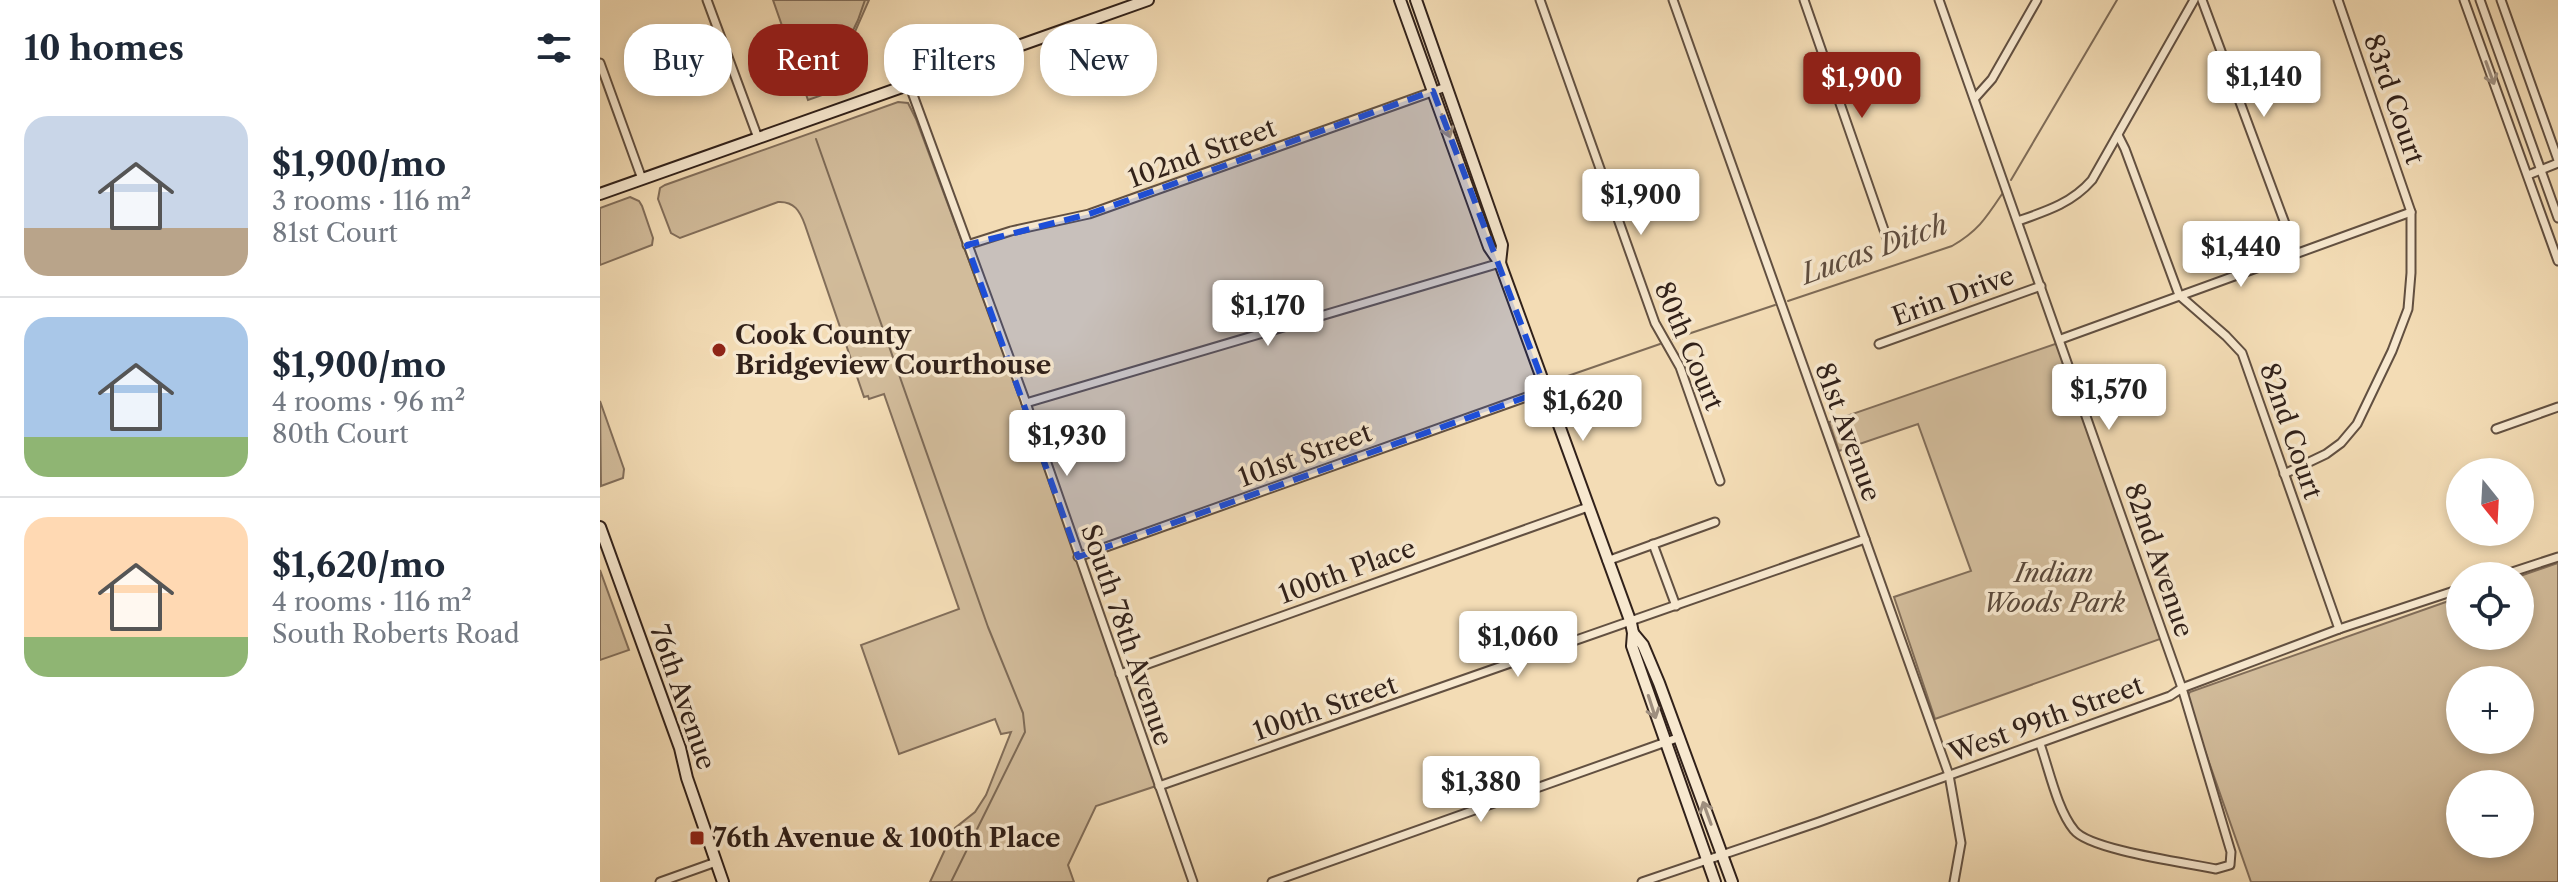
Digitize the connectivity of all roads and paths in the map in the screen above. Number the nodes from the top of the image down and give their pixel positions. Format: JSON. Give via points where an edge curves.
{"nodes":[{"id":1,"x":707,"y":0,"type":"edge"},
{"id":2,"x":1148,"y":0,"type":"edge"},
{"id":3,"x":1400,"y":0,"type":"edge"},
{"id":4,"x":1416,"y":0,"type":"edge"},
{"id":5,"x":1540,"y":0,"type":"edge"},
{"id":6,"x":1673,"y":0,"type":"edge"},
{"id":7,"x":1804,"y":0,"type":"edge"},
{"id":8,"x":1939,"y":0,"type":"edge"},
{"id":9,"x":2037,"y":0,"type":"edge"},
{"id":10,"x":2194,"y":0,"type":"edge"},
{"id":11,"x":2202,"y":0,"type":"edge"},
{"id":12,"x":2338,"y":0,"type":"edge"},
{"id":13,"x":2464,"y":0,"type":"edge"},
{"id":14,"x":2480,"y":0,"type":"edge"},
{"id":15,"x":2501,"y":0,"type":"edge"},
{"id":16,"x":1024,"y":44,"type":"edge"},
{"id":17,"x":600,"y":63,"type":"edge"},
{"id":18,"x":1446,"y":87,"type":"junction"},
{"id":19,"x":1433,"y":91,"type":"junction"},
{"id":20,"x":884,"y":93,"type":"edge"},
{"id":21,"x":913,"y":96,"type":"edge"},
{"id":22,"x":1975,"y":98,"type":"junction"},
{"id":23,"x":2118,"y":135,"type":"junction"},
{"id":24,"x":758,"y":138,"type":"junction"},
{"id":25,"x":2558,"y":162,"type":"edge"},
{"id":26,"x":2541,"y":171,"type":"junction"},
{"id":27,"x":2528,"y":175,"type":"junction"},
{"id":28,"x":642,"y":179,"type":"junction"},
{"id":29,"x":600,"y":194,"type":"edge"},
{"id":30,"x":2411,"y":212,"type":"junction"},
{"id":31,"x":2558,"y":218,"type":"edge"},
{"id":32,"x":2018,"y":221,"type":"junction"},
{"id":33,"x":967,"y":245,"type":"junction"},
{"id":34,"x":1891,"y":250,"type":"dead end"},
{"id":35,"x":2296,"y":253,"type":"junction"},
{"id":36,"x":2558,"y":261,"type":"edge"},
{"id":37,"x":1500,"y":263,"type":"junction"},
{"id":38,"x":2041,"y":286,"type":"junction"},
{"id":39,"x":2179,"y":295,"type":"junction"},
{"id":40,"x":2061,"y":339,"type":"junction"},
{"id":41,"x":1879,"y":344,"type":"dead end"},
{"id":42,"x":1546,"y":390,"type":"junction"},
{"id":43,"x":1026,"y":403,"type":"junction"},
{"id":44,"x":2558,"y":407,"type":"edge"},
{"id":45,"x":2496,"y":429,"type":"dead end"},
{"id":46,"x":2284,"y":474,"type":"junction"},
{"id":47,"x":1720,"y":481,"type":"dead end"},
{"id":48,"x":1588,"y":507,"type":"junction"},
{"id":49,"x":1715,"y":522,"type":"dead end"},
{"id":50,"x":600,"y":527,"type":"edge"},
{"id":51,"x":1865,"y":539,"type":"junction"},
{"id":52,"x":1653,"y":544,"type":"junction"},
{"id":53,"x":1078,"y":557,"type":"junction"},
{"id":54,"x":2558,"y":557,"type":"edge"},
{"id":55,"x":1607,"y":561,"type":"junction"},
{"id":56,"x":2534,"y":565,"type":"edge"},
{"id":57,"x":2446,"y":594,"type":"edge"},
{"id":58,"x":1676,"y":606,"type":"junction"},
{"id":59,"x":1632,"y":628,"type":"junction"},
{"id":60,"x":2339,"y":629,"type":"junction"},
{"id":61,"x":1120,"y":674,"type":"junction"},
{"id":62,"x":2182,"y":688,"type":"junction"},
{"id":63,"x":1680,"y":737,"type":"junction"},
{"id":64,"x":1664,"y":743,"type":"junction"},
{"id":65,"x":2040,"y":744,"type":"junction"},
{"id":66,"x":1949,"y":775,"type":"junction"},
{"id":67,"x":1159,"y":786,"type":"junction"},
{"id":68,"x":1722,"y":855,"type":"junction"},
{"id":69,"x":1707,"y":861,"type":"junction"},
{"id":70,"x":716,"y":862,"type":"junction"},
{"id":71,"x":660,"y":882,"type":"edge"},
{"id":72,"x":723,"y":882,"type":"edge"},
{"id":73,"x":1193,"y":882,"type":"edge"},
{"id":74,"x":1272,"y":882,"type":"edge"},
{"id":75,"x":1642,"y":882,"type":"edge"},
{"id":76,"x":1715,"y":882,"type":"edge"},
{"id":77,"x":1732,"y":882,"type":"edge"},
{"id":78,"x":1954,"y":882,"type":"edge"}],
"edges":[{"from":1,"to":24,"type":"street"},
{"from":2,"to":16,"type":"street"},
{"from":3,"to":19,"type":"street"},
{"from":4,"to":18,"type":"street"},
{"from":5,"to":47,"type":"street","name":"80th Court","via":[[1655,323],[1676,355]]},
{"from":6,"to":51,"type":"street","name":"81st Avenue"},
{"from":7,"to":34,"type":"street"},
{"from":8,"to":22,"type":"street","name":"82nd Avenue"},
{"from":9,"to":22,"type":"street","via":[[1992,79]]},
{"from":10,"to":23,"type":"street"},
{"from":11,"to":35,"type":"street"},
{"from":12,"to":30,"type":"street","name":"83rd Court"},
{"from":13,"to":27,"type":"street","one_way":true},
{"from":14,"to":26,"type":"street"},
{"from":15,"to":25,"type":"street"},
{"from":17,"to":28,"type":"street"},
{"from":18,"to":19,"type":"street","name":"102nd Street"},
{"from":18,"to":37,"type":"street","via":[[1502,245]]},
{"from":19,"to":33,"type":"street","name":"102nd Street","via":[[1089,214]]},
{"from":19,"to":37,"type":"street","one_way":true,"via":[[1489,247]]},
{"from":20,"to":24,"type":"street"},
{"from":21,"to":33,"type":"street","name":"South 78th Avenue"},
{"from":22,"to":32,"type":"street","name":"82nd Avenue"},
{"from":23,"to":32,"type":"street","via":[[2081,193]]},
{"from":23,"to":39,"type":"street","name":"82nd Court"},
{"from":24,"to":28,"type":"street"},
{"from":25,"to":26,"type":"street"},
{"from":26,"to":27,"type":"street"},
{"from":26,"to":31,"type":"street"},
{"from":27,"to":36,"type":"street"},
{"from":28,"to":29,"type":"street"},
{"from":30,"to":35,"type":"street"},
{"from":30,"to":46,"type":"street","name":"83rd Court","via":[[2408,309],[2357,424],[2326,454]]},
{"from":32,"to":38,"type":"street","name":"82nd Avenue"},
{"from":33,"to":43,"type":"street","name":"South 78th Avenue"},
{"from":35,"to":39,"type":"street"},
{"from":37,"to":42,"type":"street"},
{"from":37,"to":43,"type":"street"},
{"from":38,"to":40,"type":"street","name":"82nd Avenue"},
{"from":38,"to":41,"type":"street","name":"Erin Drive"},
{"from":39,"to":40,"type":"street"},
{"from":39,"to":46,"type":"street","name":"82nd Court","via":[[2242,353]]},
{"from":40,"to":62,"type":"street","name":"82nd Avenue"},
{"from":42,"to":48,"type":"street"},
{"from":42,"to":53,"type":"street","name":"101st Street"},
{"from":43,"to":53,"type":"street","name":"South 78th Avenue"},
{"from":44,"to":45,"type":"street"},
{"from":46,"to":60,"type":"street","name":"82nd Court"},
{"from":48,"to":55,"type":"street"},
{"from":48,"to":61,"type":"street","name":"100th Place"},
{"from":49,"to":52,"type":"street"},
{"from":50,"to":70,"type":"street","name":"76th Avenue"},
{"from":51,"to":58,"type":"street","name":"100th Street"},
{"from":51,"to":66,"type":"street","name":"81st Avenue"},
{"from":52,"to":55,"type":"street"},
{"from":52,"to":58,"type":"street"},
{"from":53,"to":61,"type":"street","name":"South 78th Avenue"},
{"from":54,"to":56,"type":"street"},
{"from":55,"to":59,"type":"street"},
{"from":57,"to":60,"type":"street","name":"West 99th Street"},
{"from":58,"to":59,"type":"street","name":"100th Street"},
{"from":59,"to":63,"type":"street"},
{"from":59,"to":64,"type":"street","one_way":true,"via":[[1632,646]]},
{"from":59,"to":67,"type":"street","name":"100th Street"},
{"from":60,"to":62,"type":"street","name":"West 99th Street"},
{"from":61,"to":67,"type":"street","name":"South 78th Avenue"},
{"from":62,"to":65,"type":"street","name":"West 99th Street"},
{"from":62,"to":65,"type":"street","name":"82nd Avenue","via":[[2231,852],[2230,865],[2216,869],[2101,845],[2079,835],[2066,816]]},
{"from":63,"to":64,"type":"street"},
{"from":68,"to":63,"type":"street","one_way":true},
{"from":64,"to":69,"type":"street"},
{"from":64,"to":74,"type":"street"},
{"from":65,"to":66,"type":"street","name":"West 99th Street"},
{"from":66,"to":68,"type":"street","name":"West 99th Street"},
{"from":66,"to":78,"type":"street","name":"81st Avenue","via":[[1961,843]]},
{"from":67,"to":73,"type":"street","name":"South 78th Avenue"},
{"from":68,"to":69,"type":"street","name":"West 99th Street"},
{"from":68,"to":77,"type":"street"},
{"from":69,"to":75,"type":"street","name":"West 99th Street"},
{"from":69,"to":76,"type":"street"},
{"from":70,"to":71,"type":"street"},
{"from":70,"to":72,"type":"street","name":"76th Avenue"}]}
